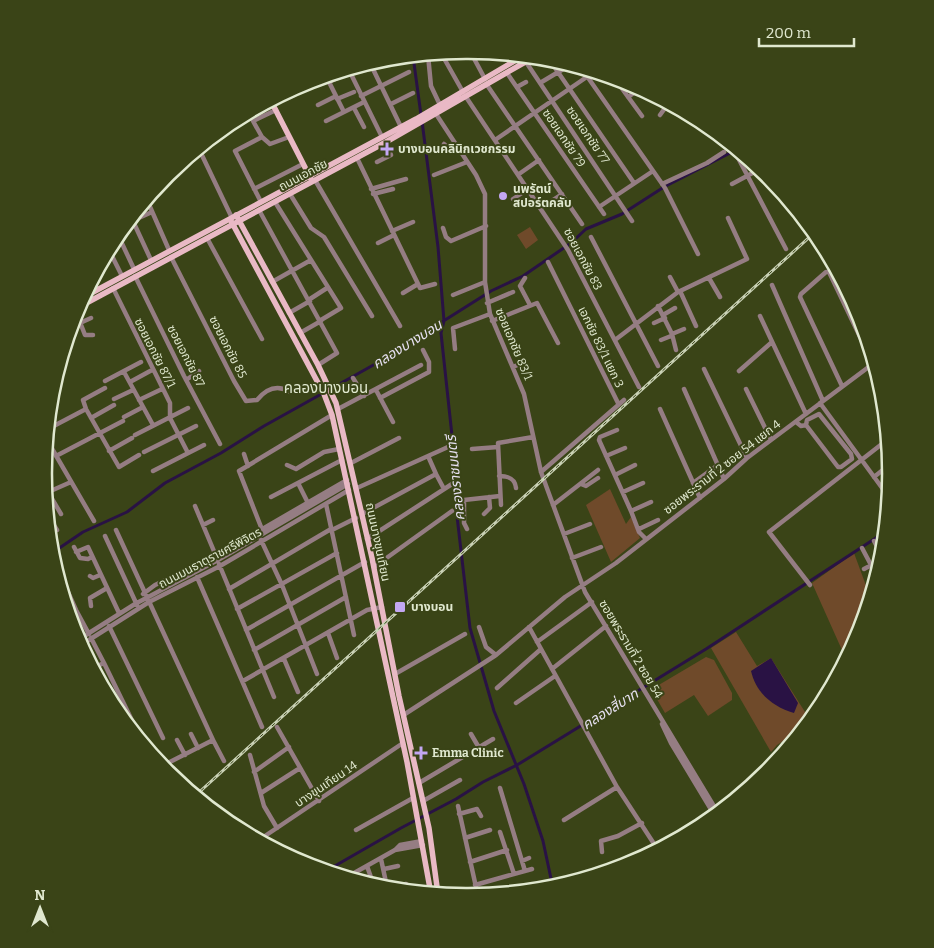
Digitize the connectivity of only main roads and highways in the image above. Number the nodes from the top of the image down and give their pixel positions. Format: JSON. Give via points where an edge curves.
{"nodes":[{"id":1,"x":515,"y":62,"type":"edge"},
{"id":2,"x":517,"y":63,"type":"edge"},
{"id":3,"x":486,"y":82,"type":"junction"},
{"id":4,"x":464,"y":94,"type":"junction"},
{"id":5,"x":274,"y":107,"type":"edge"},
{"id":6,"x":426,"y":116,"type":"junction"},
{"id":7,"x":416,"y":122,"type":"junction"},
{"id":8,"x":384,"y":139,"type":"junction"},
{"id":9,"x":311,"y":180,"type":"junction"},
{"id":10,"x":234,"y":219,"type":"junction"},
{"id":11,"x":269,"y":283,"type":"junction"},
{"id":12,"x":95,"y":292,"type":"edge"},
{"id":13,"x":92,"y":297,"type":"edge"},
{"id":14,"x":348,"y":485,"type":"junction"},
{"id":15,"x":356,"y":486,"type":"junction"},
{"id":16,"x":388,"y":637,"type":"junction"},
{"id":17,"x":381,"y":638,"type":"junction"},
{"id":18,"x":411,"y":742,"type":"junction"},
{"id":19,"x":403,"y":743,"type":"junction"},
{"id":20,"x":430,"y":887,"type":"edge"},
{"id":21,"x":437,"y":888,"type":"edge"}],
"edges":[{"from":1,"to":3,"type":"main road","name":"ถนนเอกชัย"},
{"from":2,"to":3,"type":"main road","name":"ถนนเอกชัย","via":[[507,73]]},
{"from":3,"to":4,"type":"main road","name":"ถนนเอกชัย"},
{"from":4,"to":6,"type":"main road","name":"ถนนเอกชัย","via":[[440,105]]},
{"from":4,"to":6,"type":"main road","name":"ถนนเอกชัย","via":[[436,114]]},
{"from":5,"to":9,"type":"main road"},
{"from":6,"to":7,"type":"main road","name":"ถนนเอกชัย"},
{"from":7,"to":8,"type":"main road","name":"ถนนเอกชัย"},
{"from":7,"to":8,"type":"main road","name":"ถนนเอกชัย","via":[[401,127]]},
{"from":8,"to":9,"type":"main road","name":"ถนนเอกชัย"},
{"from":8,"to":9,"type":"main road","name":"ถนนเอกชัย","via":[[357,158]]},
{"from":9,"to":10,"type":"main road","name":"ถนนเอกชัย","via":[[261,202]]},
{"from":9,"to":10,"type":"main road","name":"ถนนเอกชัย","via":[[259,210]]},
{"from":10,"to":11,"type":"main road","name":"ถนนบางขุนเทียน"},
{"from":10,"to":12,"type":"main road","name":"ถนนเอกชัย"},
{"from":10,"to":13,"type":"main road","name":"ถนนเอกชัย","via":[[207,238]]},
{"from":11,"to":14,"type":"main road","name":"ถนนบางขุนเทียน","via":[[324,394]]},
{"from":11,"to":15,"type":"main road","name":"ถนนบางขุนเทียน","via":[[328,384],[338,409]]},
{"from":14,"to":15,"type":"main road"},
{"from":14,"to":17,"type":"main road","name":"ถนนบางขุนเทียน"},
{"from":15,"to":16,"type":"main road","name":"ถนนบางขุนเทียน"},
{"from":16,"to":17,"type":"main road"},
{"from":16,"to":18,"type":"main road","name":"ถนนบางขุนเทียน"},
{"from":17,"to":19,"type":"main road","name":"ถนนบางขุนเทียน"},
{"from":18,"to":19,"type":"main road"},
{"from":18,"to":21,"type":"main road","name":"ถนนบางขุนเทียน"},
{"from":19,"to":20,"type":"main road","name":"ถนนบางขุนเทียน"}]}
